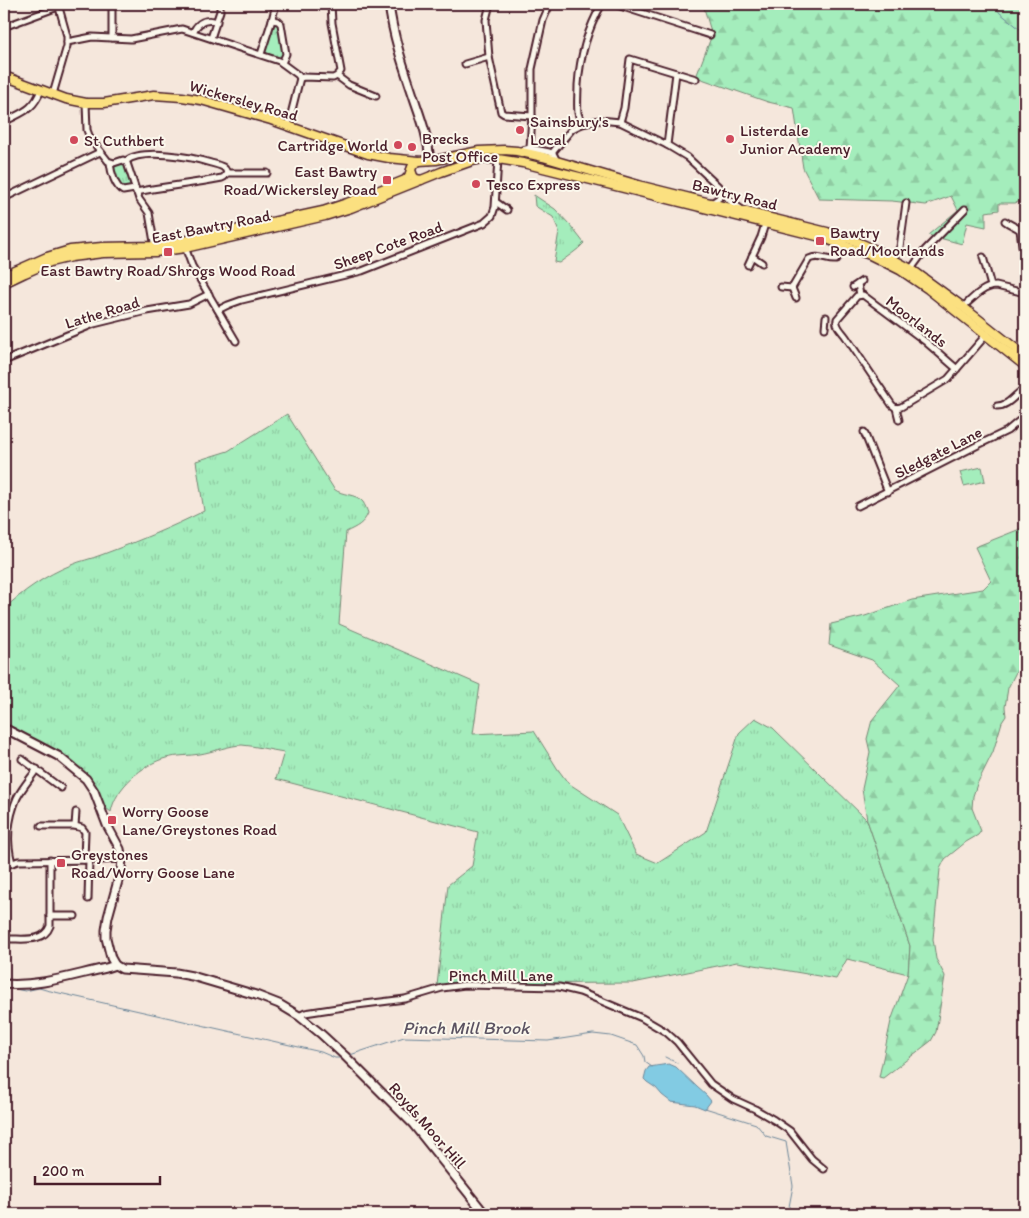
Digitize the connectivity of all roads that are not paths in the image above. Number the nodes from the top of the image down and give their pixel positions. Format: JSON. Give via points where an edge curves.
{"nodes":[{"id":1,"x":112,"y":4,"type":"edge"},
{"id":2,"x":220,"y":4,"type":"edge"},
{"id":3,"x":276,"y":4,"type":"edge"},
{"id":4,"x":331,"y":4,"type":"edge"},
{"id":5,"x":388,"y":4,"type":"edge"},
{"id":6,"x":490,"y":4,"type":"edge"},
{"id":7,"x":550,"y":4,"type":"edge"},
{"id":8,"x":602,"y":4,"type":"edge"},
{"id":9,"x":614,"y":4,"type":"edge"},
{"id":10,"x":58,"y":5,"type":"edge"},
{"id":11,"x":272,"y":20,"type":"junction"},
{"id":12,"x":216,"y":22,"type":"junction"},
{"id":13,"x":9,"y":25,"type":"dead end"},
{"id":14,"x":193,"y":32,"type":"junction"},
{"id":15,"x":710,"y":35,"type":"dead end"},
{"id":16,"x":112,"y":38,"type":"junction"},
{"id":17,"x":211,"y":38,"type":"junction"},
{"id":18,"x":67,"y":42,"type":"junction"},
{"id":19,"x":631,"y":53,"type":"dead end"},
{"id":20,"x":261,"y":54,"type":"junction"},
{"id":21,"x":489,"y":57,"type":"junction"},
{"id":22,"x":630,"y":59,"type":"junction"},
{"id":23,"x":282,"y":63,"type":"junction"},
{"id":24,"x":465,"y":64,"type":"dead end"},
{"id":25,"x":676,"y":73,"type":"junction"},
{"id":26,"x":4,"y":76,"type":"edge"},
{"id":27,"x":337,"y":76,"type":"junction"},
{"id":28,"x":300,"y":78,"type":"junction"},
{"id":29,"x":696,"y":79,"type":"dead end"},
{"id":30,"x":41,"y":90,"type":"junction"},
{"id":31,"x":373,"y":93,"type":"dead end"},
{"id":32,"x":54,"y":94,"type":"junction"},
{"id":33,"x":86,"y":103,"type":"junction"},
{"id":34,"x":532,"y":116,"type":"junction"},
{"id":35,"x":4,"y":122,"type":"edge"},
{"id":36,"x":620,"y":122,"type":"junction"},
{"id":37,"x":582,"y":124,"type":"junction"},
{"id":38,"x":288,"y":126,"type":"junction"},
{"id":39,"x":667,"y":144,"type":"junction"},
{"id":40,"x":530,"y":148,"type":"junction"},
{"id":41,"x":517,"y":151,"type":"junction"},
{"id":42,"x":100,"y":152,"type":"junction"},
{"id":43,"x":552,"y":153,"type":"junction"},
{"id":44,"x":389,"y":158,"type":"junction"},
{"id":45,"x":498,"y":159,"type":"junction"},
{"id":46,"x":429,"y":160,"type":"junction"},
{"id":47,"x":126,"y":161,"type":"junction"},
{"id":48,"x":558,"y":161,"type":"junction"},
{"id":49,"x":110,"y":162,"type":"junction"},
{"id":50,"x":411,"y":170,"type":"junction"},
{"id":51,"x":441,"y":172,"type":"junction"},
{"id":52,"x":558,"y":172,"type":"junction"},
{"id":53,"x":227,"y":173,"type":"junction"},
{"id":54,"x":266,"y":173,"type":"dead end"},
{"id":55,"x":422,"y":180,"type":"junction"},
{"id":56,"x":718,"y":186,"type":"junction"},
{"id":57,"x":136,"y":191,"type":"junction"},
{"id":58,"x":4,"y":198,"type":"edge"},
{"id":59,"x":496,"y":202,"type":"junction"},
{"id":60,"x":707,"y":202,"type":"junction"},
{"id":61,"x":906,"y":203,"type":"dead end"},
{"id":62,"x":965,"y":209,"type":"dead end"},
{"id":63,"x":507,"y":210,"type":"dead end"},
{"id":64,"x":743,"y":211,"type":"junction"},
{"id":65,"x":1005,"y":221,"type":"dead end"},
{"id":66,"x":764,"y":224,"type":"junction"},
{"id":67,"x":845,"y":242,"type":"junction"},
{"id":68,"x":185,"y":244,"type":"junction"},
{"id":69,"x":155,"y":249,"type":"junction"},
{"id":70,"x":752,"y":256,"type":"junction"},
{"id":71,"x":983,"y":257,"type":"dead end"},
{"id":72,"x":894,"y":259,"type":"junction"},
{"id":73,"x":748,"y":264,"type":"dead end"},
{"id":74,"x":762,"y":264,"type":"dead end"},
{"id":75,"x":1025,"y":267,"type":"edge"},
{"id":76,"x":911,"y":269,"type":"junction"},
{"id":77,"x":4,"y":276,"type":"edge"},
{"id":78,"x":4,"y":283,"type":"edge"},
{"id":79,"x":858,"y":284,"type":"dead end"},
{"id":80,"x":991,"y":286,"type":"junction"},
{"id":81,"x":781,"y":287,"type":"dead end"},
{"id":82,"x":792,"y":288,"type":"junction"},
{"id":83,"x":1025,"y":293,"type":"edge"},
{"id":84,"x":209,"y":294,"type":"junction"},
{"id":85,"x":860,"y":295,"type":"junction"},
{"id":86,"x":796,"y":298,"type":"dead end"},
{"id":87,"x":963,"y":307,"type":"junction"},
{"id":88,"x":218,"y":310,"type":"junction"},
{"id":89,"x":981,"y":321,"type":"junction"},
{"id":90,"x":836,"y":322,"type":"junction"},
{"id":91,"x":825,"y":328,"type":"dead end"},
{"id":92,"x":986,"y":336,"type":"junction"},
{"id":93,"x":1001,"y":337,"type":"junction"},
{"id":94,"x":236,"y":340,"type":"dead end"},
{"id":95,"x":1010,"y":354,"type":"junction"},
{"id":96,"x":1025,"y":356,"type":"edge"},
{"id":97,"x":4,"y":362,"type":"edge"},
{"id":98,"x":1025,"y":366,"type":"edge"},
{"id":99,"x":957,"y":369,"type":"junction"},
{"id":100,"x":1025,"y":388,"type":"edge"},
{"id":101,"x":997,"y":406,"type":"dead end"},
{"id":102,"x":896,"y":408,"type":"junction"},
{"id":103,"x":1025,"y":416,"type":"edge"},
{"id":104,"x":898,"y":420,"type":"dead end"},
{"id":105,"x":864,"y":432,"type":"dead end"},
{"id":106,"x":888,"y":492,"type":"junction"},
{"id":107,"x":858,"y":506,"type":"dead end"},
{"id":108,"x":4,"y":728,"type":"edge"},
{"id":109,"x":22,"y":759,"type":"dead end"},
{"id":110,"x":37,"y":769,"type":"junction"},
{"id":111,"x":61,"y":788,"type":"dead end"},
{"id":112,"x":76,"y":812,"type":"dead end"},
{"id":113,"x":41,"y":826,"type":"dead end"},
{"id":114,"x":75,"y":826,"type":"junction"},
{"id":115,"x":6,"y":831,"type":"edge"},
{"id":116,"x":122,"y":859,"type":"junction"},
{"id":117,"x":50,"y":860,"type":"junction"},
{"id":118,"x":87,"y":860,"type":"junction"},
{"id":119,"x":12,"y":863,"type":"junction"},
{"id":120,"x":4,"y":866,"type":"edge"},
{"id":121,"x":88,"y":899,"type":"dead end"},
{"id":122,"x":50,"y":916,"type":"junction"},
{"id":123,"x":75,"y":916,"type":"dead end"},
{"id":124,"x":11,"y":939,"type":"dead end"},
{"id":125,"x":115,"y":965,"type":"junction"},
{"id":126,"x":4,"y":984,"type":"edge"},
{"id":127,"x":298,"y":1016,"type":"junction"},
{"id":128,"x":824,"y":1169,"type":"dead end"},
{"id":129,"x":485,"y":1214,"type":"edge"}],
"edges":[{"from":1,"to":16,"type":"street"},
{"from":2,"to":12,"type":"street"},
{"from":3,"to":11,"type":"street"},
{"from":4,"to":27,"type":"street","via":[[341,68]]},
{"from":5,"to":46,"type":"main road","via":[[400,56],[427,138]]},
{"from":6,"to":21,"type":"street","via":[[486,20]]},
{"from":7,"to":34,"type":"street","via":[[532,69]]},
{"from":8,"to":37,"type":"street","via":[[587,36],[580,64],[578,113]]},
{"from":9,"to":15,"type":"street"},
{"from":10,"to":13,"type":"street"},
{"from":10,"to":18,"type":"street"},
{"from":11,"to":20,"type":"street"},
{"from":11,"to":23,"type":"street","via":[[280,24],[286,54]]},
{"from":12,"to":14,"type":"street","via":[[205,20]]},
{"from":12,"to":17,"type":"street"},
{"from":14,"to":16,"type":"street","via":[[182,29],[132,39]]},
{"from":14,"to":17,"type":"street"},
{"from":16,"to":18,"type":"street","via":[[92,37]]},
{"from":17,"to":20,"type":"street"},
{"from":18,"to":32,"type":"street"},
{"from":19,"to":22,"type":"street"},
{"from":20,"to":23,"type":"street"},
{"from":21,"to":24,"type":"street"},
{"from":21,"to":34,"type":"street","via":[[501,112]]},
{"from":22,"to":25,"type":"street"},
{"from":22,"to":36,"type":"street"},
{"from":23,"to":28,"type":"street"},
{"from":25,"to":29,"type":"street"},
{"from":25,"to":39,"type":"street"},
{"from":26,"to":30,"type":"main road","name":"Wickersley Road"},
{"from":27,"to":28,"type":"street"},
{"from":27,"to":31,"type":"street","via":[[349,85]]},
{"from":28,"to":38,"type":"street"},
{"from":30,"to":32,"type":"main road","name":"Wickersley Road"},
{"from":30,"to":35,"type":"street","via":[[32,106]]},
{"from":32,"to":33,"type":"main road","name":"Wickersley Road","via":[[66,100]]},
{"from":33,"to":38,"type":"main road","name":"Wickersley Road","via":[[154,95],[182,97],[219,104]]},
{"from":33,"to":42,"type":"street","via":[[88,134]]},
{"from":34,"to":40,"type":"street"},
{"from":36,"to":37,"type":"street","via":[[600,120]]},
{"from":36,"to":39,"type":"street"},
{"from":37,"to":43,"type":"street","via":[[572,129]]},
{"from":38,"to":44,"type":"main road","name":"Wickersley Road","via":[[368,154]]},
{"from":39,"to":56,"type":"street","via":[[687,157]]},
{"from":40,"to":41,"type":"street"},
{"from":40,"to":43,"type":"street"},
{"from":41,"to":46,"type":"main road","name":"Bawtry Road","via":[[479,151]]},
{"from":41,"to":48,"type":"main road","name":"Bawtry Road"},
{"from":42,"to":49,"type":"street"},
{"from":42,"to":58,"type":"street"},
{"from":43,"to":48,"type":"street"},
{"from":44,"to":46,"type":"main road","name":"Wickersley Road"},
{"from":44,"to":50,"type":"main road","name":"Wickersley Road","via":[[404,163]]},
{"from":45,"to":51,"type":"main road","name":"Bawtry Road","via":[[472,161]]},
{"from":45,"to":52,"type":"main road","name":"Bawtry Road"},
{"from":45,"to":59,"type":"street","name":"Sheep Cote Road"},
{"from":46,"to":50,"type":"main road","name":"Bawtry Road","via":[[414,164]]},
{"from":46,"to":51,"type":"main road"},
{"from":47,"to":49,"type":"street"},
{"from":47,"to":53,"type":"street","via":[[152,154],[167,154],[222,166]]},
{"from":47,"to":57,"type":"street"},
{"from":48,"to":52,"type":"main road","via":[[562,166]]},
{"from":48,"to":60,"type":"main road","name":"Bawtry Road"},
{"from":49,"to":57,"type":"street","via":[[118,188]]},
{"from":50,"to":55,"type":"main road","name":"Wickersley Road","via":[[416,179]]},
{"from":50,"to":68,"type":"main road","name":"East Bawtry Road","via":[[405,180],[323,210]]},
{"from":51,"to":55,"type":"main road","name":"Bawtry Road"},
{"from":52,"to":66,"type":"main road","name":"Bawtry Road"},
{"from":53,"to":54,"type":"street"},
{"from":53,"to":57,"type":"street","via":[[222,178]]},
{"from":55,"to":68,"type":"main road","name":"East Bawtry Road","via":[[325,216],[283,227]]},
{"from":56,"to":60,"type":"street","via":[[720,198]]},
{"from":56,"to":64,"type":"street"},
{"from":57,"to":69,"type":"street","via":[[150,213]]},
{"from":59,"to":63,"type":"street"},
{"from":59,"to":88,"type":"street","name":"Sheep Cote Road","via":[[492,216],[484,223],[362,271],[242,300]]},
{"from":60,"to":64,"type":"main road","name":"Bawtry Road"},
{"from":61,"to":72,"type":"street","via":[[900,247]]},
{"from":62,"to":76,"type":"street"},
{"from":64,"to":67,"type":"main road","name":"Bawtry Road","via":[[801,225]]},
{"from":65,"to":75,"type":"street","via":[[1020,230]]},
{"from":66,"to":67,"type":"main road","name":"Bawtry Road"},
{"from":66,"to":70,"type":"street"},
{"from":67,"to":72,"type":"main road","name":"Bawtry Road","via":[[869,247]]},
{"from":67,"to":82,"type":"street","via":[[836,260],[819,256],[809,259]]},
{"from":67,"to":92,"type":"main road","name":"Bawtry Road","via":[[900,270]]},
{"from":68,"to":69,"type":"main road","name":"East Bawtry Road"},
{"from":68,"to":84,"type":"street","via":[[192,266]]},
{"from":69,"to":77,"type":"main road","name":"East Bawtry Road","via":[[70,250]]},
{"from":69,"to":78,"type":"main road","name":"East Bawtry Road","via":[[71,257],[43,265]]},
{"from":70,"to":73,"type":"street"},
{"from":70,"to":74,"type":"street"},
{"from":71,"to":80,"type":"street"},
{"from":72,"to":76,"type":"main road","name":"Bawtry Road"},
{"from":76,"to":87,"type":"main road","name":"Bawtry Road"},
{"from":79,"to":85,"type":"street"},
{"from":80,"to":83,"type":"street"},
{"from":80,"to":87,"type":"street"},
{"from":81,"to":82,"type":"street"},
{"from":82,"to":86,"type":"street"},
{"from":84,"to":88,"type":"street"},
{"from":84,"to":97,"type":"street","name":"Lathe Road","via":[[189,304],[94,324]]},
{"from":85,"to":90,"type":"street"},
{"from":85,"to":99,"type":"street","name":"Moorlands"},
{"from":87,"to":89,"type":"main road","name":"Bawtry Road"},
{"from":88,"to":94,"type":"street"},
{"from":89,"to":92,"type":"street"},
{"from":89,"to":93,"type":"main road","name":"Bawtry Road"},
{"from":90,"to":91,"type":"street","via":[[826,319]]},
{"from":90,"to":102,"type":"street"},
{"from":92,"to":95,"type":"main road","name":"Bawtry Road"},
{"from":92,"to":99,"type":"street"},
{"from":93,"to":95,"type":"main road","via":[[999,342]]},
{"from":93,"to":96,"type":"main road","name":"Bawtry Road"},
{"from":95,"to":98,"type":"main road","name":"Bawtry Road"},
{"from":99,"to":102,"type":"street","via":[[948,379]]},
{"from":100,"to":101,"type":"street","via":[[1003,406]]},
{"from":102,"to":104,"type":"street"},
{"from":103,"to":106,"type":"street","name":"Sledgate Lane","via":[[1007,431]]},
{"from":105,"to":106,"type":"street"},
{"from":106,"to":107,"type":"street","name":"Sledgate Lane"},
{"from":108,"to":116,"type":"main road","via":[[58,756],[86,779],[120,848]]},
{"from":109,"to":110,"type":"street"},
{"from":110,"to":111,"type":"street"},
{"from":110,"to":115,"type":"street","via":[[17,799]]},
{"from":112,"to":114,"type":"street"},
{"from":113,"to":114,"type":"street"},
{"from":114,"to":118,"type":"street","via":[[84,832]]},
{"from":115,"to":119,"type":"street"},
{"from":116,"to":118,"type":"street"},
{"from":116,"to":125,"type":"main road","via":[[106,924],[106,938]]},
{"from":117,"to":118,"type":"street"},
{"from":117,"to":119,"type":"street"},
{"from":117,"to":122,"type":"street"},
{"from":118,"to":121,"type":"street"},
{"from":119,"to":120,"type":"street"},
{"from":122,"to":123,"type":"street"},
{"from":122,"to":124,"type":"street","via":[[48,930],[42,936]]},
{"from":125,"to":126,"type":"main road","via":[[36,984]]},
{"from":125,"to":127,"type":"main road","name":"Royds Moor Hill","via":[[122,969],[192,976],[256,995]]},
{"from":127,"to":128,"type":"street","name":"Pinch Mill Lane","via":[[405,999],[466,985],[559,987],[580,992],[642,1018],[666,1032],[711,1084],[790,1131]]},
{"from":127,"to":129,"type":"main road","name":"Royds Moor Hill","via":[[346,1057],[412,1124]]}]}
